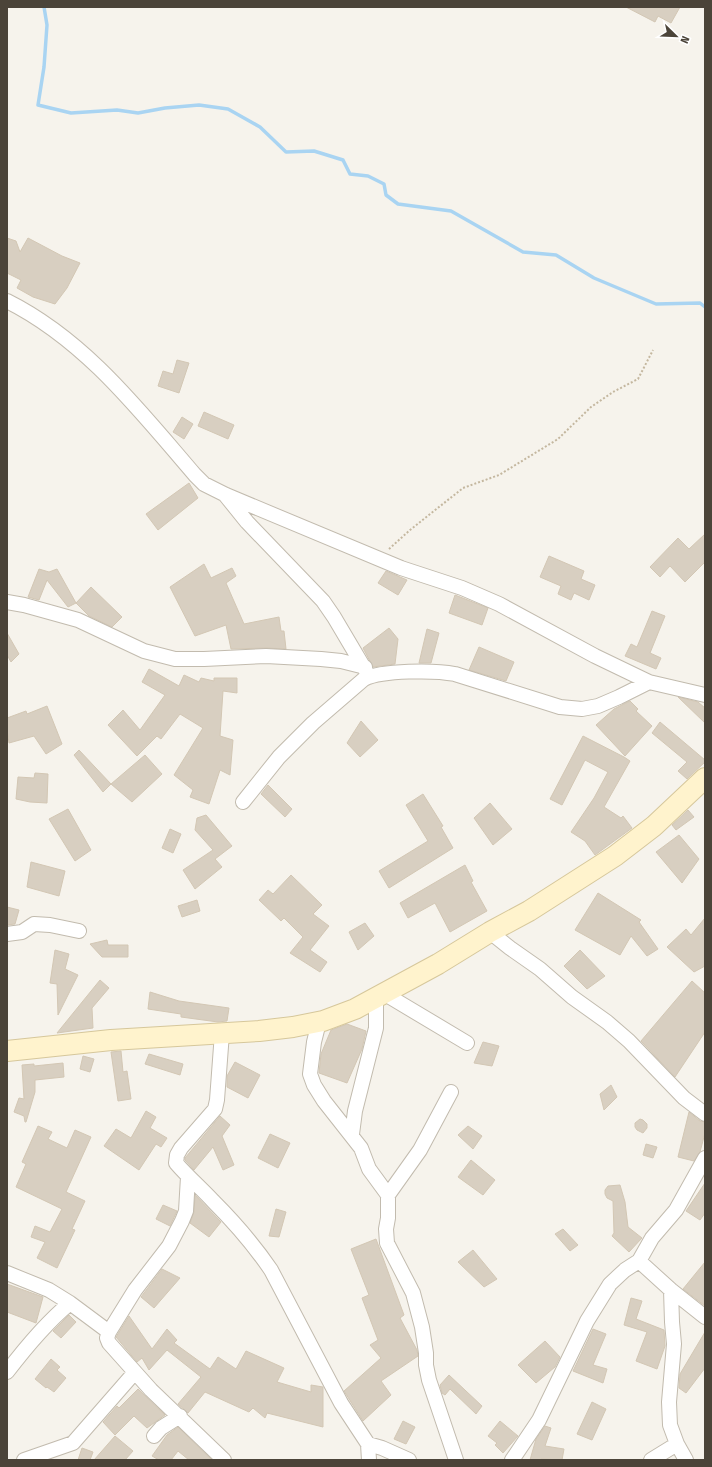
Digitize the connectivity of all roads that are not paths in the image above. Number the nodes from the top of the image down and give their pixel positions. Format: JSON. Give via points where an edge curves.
{"nodes":[{"id":1,"x":7,"y":301,"type":"edge"},
{"id":2,"x":226,"y":495,"type":"junction"},
{"id":3,"x":7,"y":602,"type":"edge"},
{"id":4,"x":367,"y":672,"type":"junction"},
{"id":5,"x":649,"y":682,"type":"junction"},
{"id":6,"x":705,"y":695,"type":"edge"},
{"id":7,"x":705,"y":778,"type":"edge"},
{"id":8,"x":243,"y":802,"type":"dead end"},
{"id":9,"x":79,"y":930,"type":"dead end"},
{"id":10,"x":490,"y":932,"type":"junction"},
{"id":11,"x":7,"y":934,"type":"edge"},
{"id":12,"x":380,"y":996,"type":"junction"},
{"id":13,"x":319,"y":1022,"type":"junction"},
{"id":14,"x":222,"y":1033,"type":"junction"},
{"id":15,"x":467,"y":1043,"type":"dead end"},
{"id":16,"x":7,"y":1051,"type":"edge"},
{"id":17,"x":451,"y":1092,"type":"dead end"},
{"id":18,"x":705,"y":1114,"type":"edge"},
{"id":19,"x":352,"y":1134,"type":"junction"},
{"id":20,"x":705,"y":1158,"type":"edge"},
{"id":21,"x":188,"y":1177,"type":"junction"},
{"id":22,"x":388,"y":1195,"type":"junction"},
{"id":23,"x":639,"y":1261,"type":"junction"},
{"id":24,"x":7,"y":1273,"type":"edge"},
{"id":25,"x":671,"y":1290,"type":"junction"},
{"id":26,"x":70,"y":1303,"type":"junction"},
{"id":27,"x":705,"y":1317,"type":"edge"},
{"id":28,"x":109,"y":1332,"type":"junction"},
{"id":29,"x":7,"y":1372,"type":"edge"},
{"id":30,"x":136,"y":1372,"type":"junction"},
{"id":31,"x":180,"y":1416,"type":"junction"},
{"id":32,"x":154,"y":1436,"type":"dead end"},
{"id":33,"x":368,"y":1444,"type":"junction"},
{"id":34,"x":677,"y":1444,"type":"junction"},
{"id":35,"x":24,"y":1460,"type":"edge"},
{"id":36,"x":224,"y":1460,"type":"edge"},
{"id":37,"x":369,"y":1460,"type":"edge"},
{"id":38,"x":409,"y":1460,"type":"edge"},
{"id":39,"x":456,"y":1460,"type":"edge"},
{"id":40,"x":512,"y":1460,"type":"edge"},
{"id":41,"x":651,"y":1460,"type":"edge"},
{"id":42,"x":686,"y":1460,"type":"edge"}],
"edges":[{"from":1,"to":2,"type":"street","via":[[36,318],[81,352],[129,398],[204,484]]},
{"from":2,"to":4,"type":"street","via":[[247,522],[323,601]]},
{"from":2,"to":5,"type":"street","via":[[378,559],[462,588],[499,604]]},
{"from":3,"to":4,"type":"street","via":[[78,620],[144,651],[176,659],[266,656],[321,659],[342,661]]},
{"from":4,"to":5,"type":"street","via":[[389,674],[441,671],[560,707],[582,709],[598,706]]},
{"from":4,"to":8,"type":"street","via":[[364,679],[313,723],[279,757]]},
{"from":5,"to":6,"type":"street"},
{"from":7,"to":10,"type":"street","via":[[654,826],[615,856],[529,911]]},
{"from":9,"to":11,"type":"street","via":[[50,924],[34,924],[22,932]]},
{"from":10,"to":12,"type":"street"},
{"from":10,"to":18,"type":"street","via":[[607,1022],[684,1098]]},
{"from":12,"to":13,"type":"street"},
{"from":12,"to":15,"type":"street"},
{"from":12,"to":19,"type":"street","via":[[376,1028],[355,1111]]},
{"from":13,"to":14,"type":"street","via":[[293,1027]]},
{"from":13,"to":19,"type":"street","via":[[310,1074],[324,1101]]},
{"from":14,"to":16,"type":"street","via":[[110,1040]]},
{"from":14,"to":21,"type":"street","via":[[215,1109],[177,1155],[176,1163]]},
{"from":17,"to":22,"type":"street","via":[[420,1150]]},
{"from":19,"to":22,"type":"street","via":[[369,1169]]},
{"from":20,"to":23,"type":"street","via":[[676,1210],[652,1238]]},
{"from":21,"to":28,"type":"street","via":[[186,1211],[182,1221],[169,1246],[135,1290]]},
{"from":21,"to":33,"type":"street","via":[[258,1250],[341,1403]]},
{"from":22,"to":39,"type":"street","via":[[387,1243],[413,1293],[422,1327],[429,1380]]},
{"from":23,"to":25,"type":"street"},
{"from":23,"to":40,"type":"street","via":[[610,1284],[587,1321],[539,1420]]},
{"from":24,"to":26,"type":"street","via":[[49,1290]]},
{"from":25,"to":27,"type":"street"},
{"from":25,"to":34,"type":"street","via":[[674,1350],[669,1402],[670,1425]]},
{"from":26,"to":28,"type":"street"},
{"from":26,"to":29,"type":"street","via":[[53,1317]]},
{"from":28,"to":30,"type":"street","via":[[109,1343]]},
{"from":30,"to":31,"type":"street","via":[[151,1390]]},
{"from":30,"to":35,"type":"street","via":[[73,1443]]},
{"from":31,"to":32,"type":"street","via":[[161,1428]]},
{"from":31,"to":36,"type":"street"},
{"from":33,"to":37,"type":"street"},
{"from":33,"to":38,"type":"street"},
{"from":34,"to":41,"type":"street"},
{"from":34,"to":42,"type":"street"}]}
